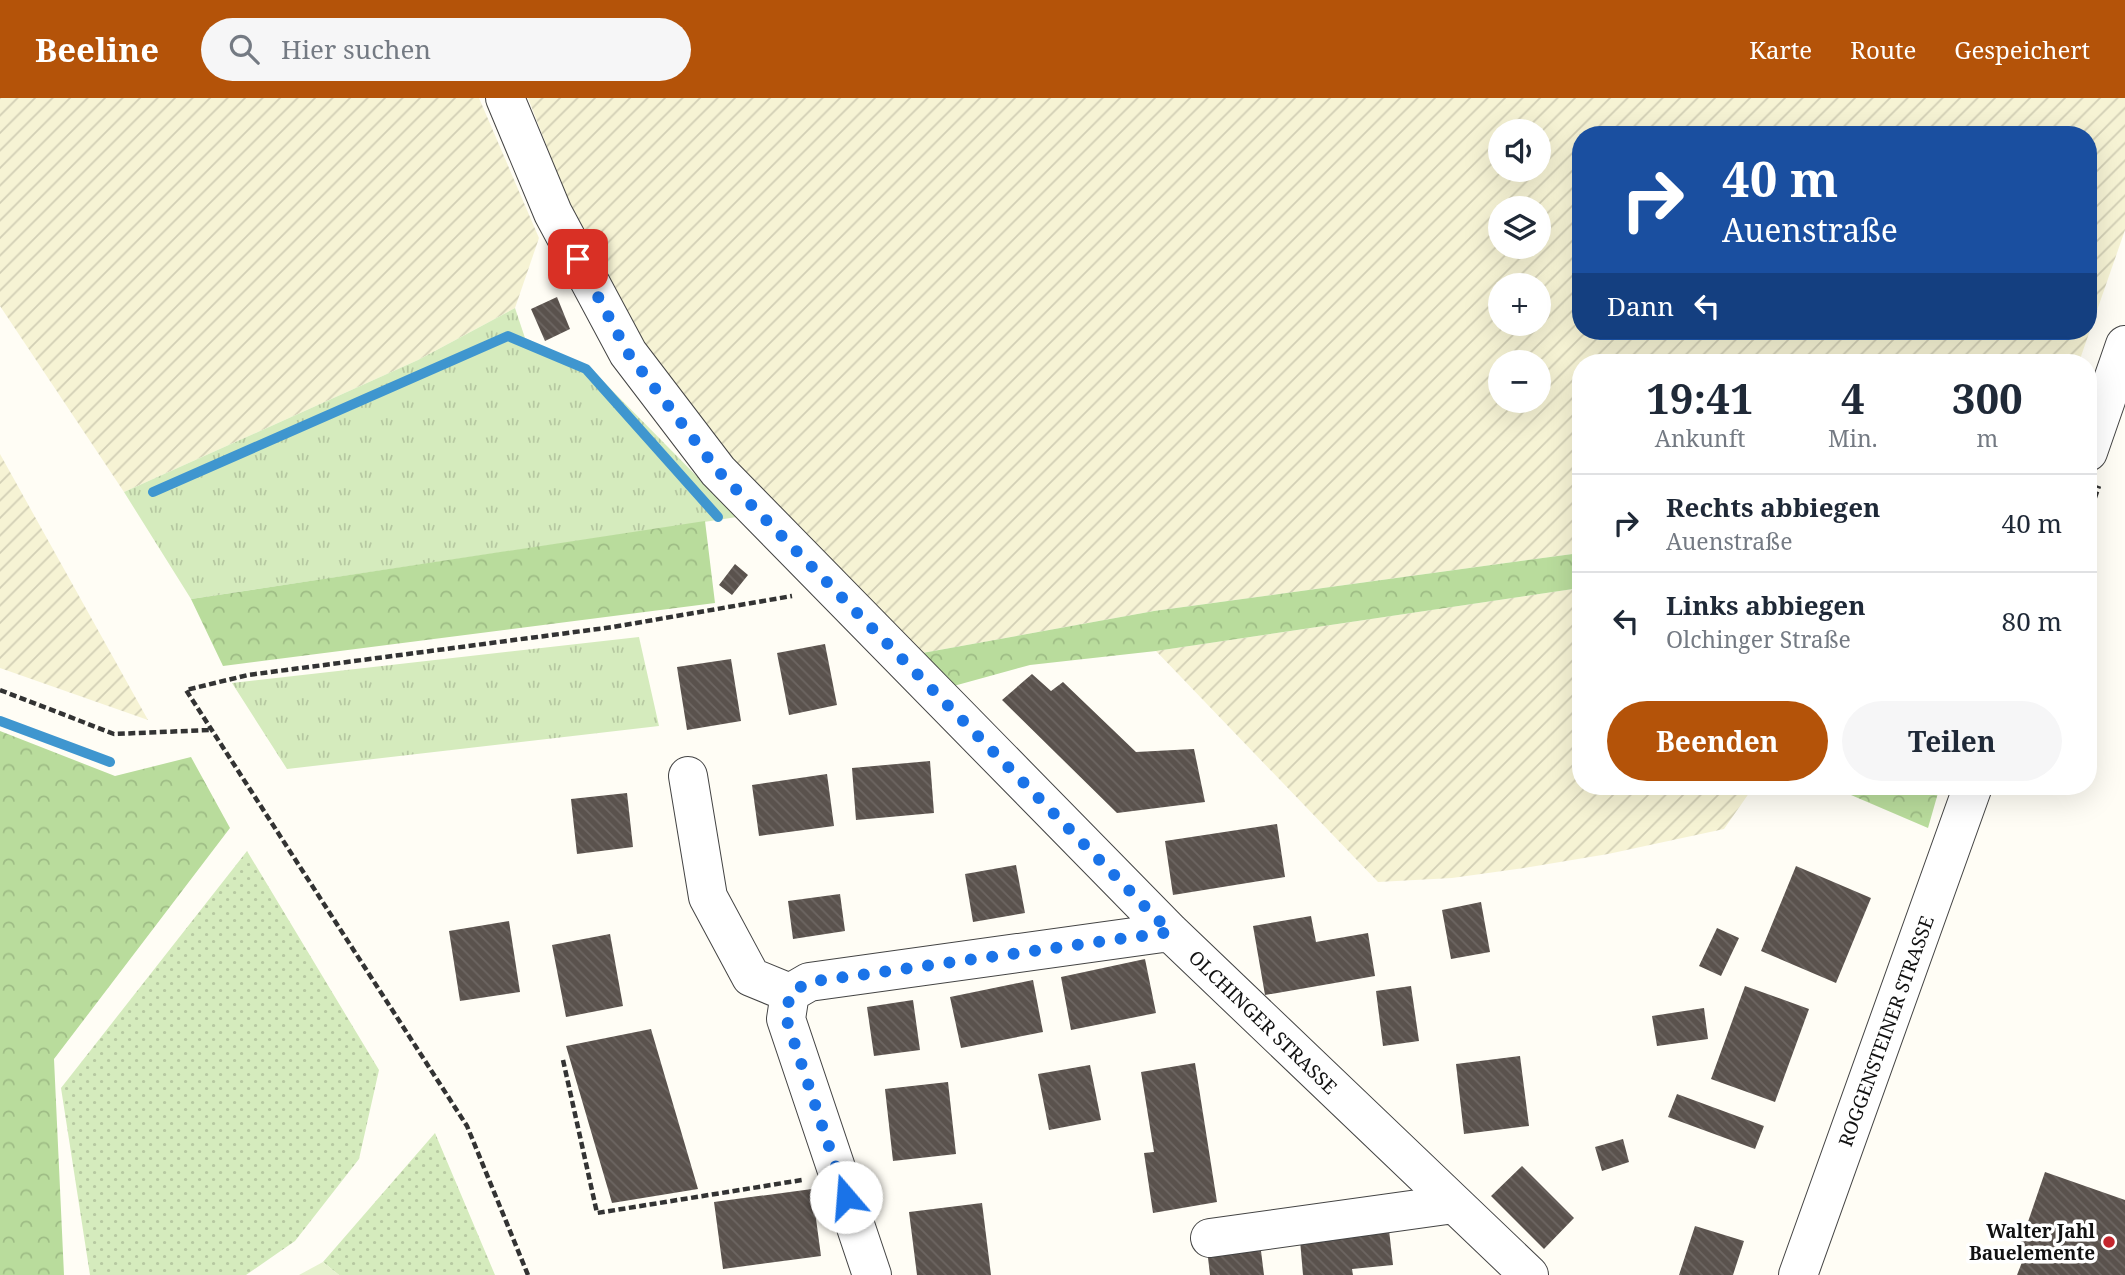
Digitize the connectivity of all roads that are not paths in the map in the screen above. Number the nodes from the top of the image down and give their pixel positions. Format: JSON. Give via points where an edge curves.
{"nodes":[{"id":1,"x":505,"y":98,"type":"edge"},
{"id":2,"x":2125,"y":345,"type":"edge"},
{"id":3,"x":2097,"y":427,"type":"edge"},
{"id":4,"x":688,"y":776,"type":"dead end"},
{"id":5,"x":1970,"y":795,"type":"edge"},
{"id":6,"x":1170,"y":932,"type":"junction"},
{"id":7,"x":790,"y":993,"type":"junction"},
{"id":8,"x":1454,"y":1204,"type":"junction"},
{"id":9,"x":1210,"y":1238,"type":"dead end"},
{"id":10,"x":872,"y":1275,"type":"edge"},
{"id":11,"x":1529,"y":1275,"type":"edge"},
{"id":12,"x":1798,"y":1275,"type":"edge"}],
"edges":[{"from":1,"to":6,"type":"street","name":"OLCHINGER STRASSE","via":[[553,212],[628,353],[718,471]]},
{"from":2,"to":3,"type":"street"},
{"from":4,"to":7,"type":"street","via":[[708,897],[751,977]]},
{"from":5,"to":12,"type":"street","name":"ROGGENSTEINER STRASSE"},
{"from":6,"to":7,"type":"street","via":[[809,982]]},
{"from":6,"to":8,"type":"street","name":"OLCHINGER STRASSE"},
{"from":7,"to":10,"type":"street","via":[[786,1018]]},
{"from":8,"to":9,"type":"street"},
{"from":8,"to":11,"type":"street","name":"OLCHINGER STRASSE"}]}
